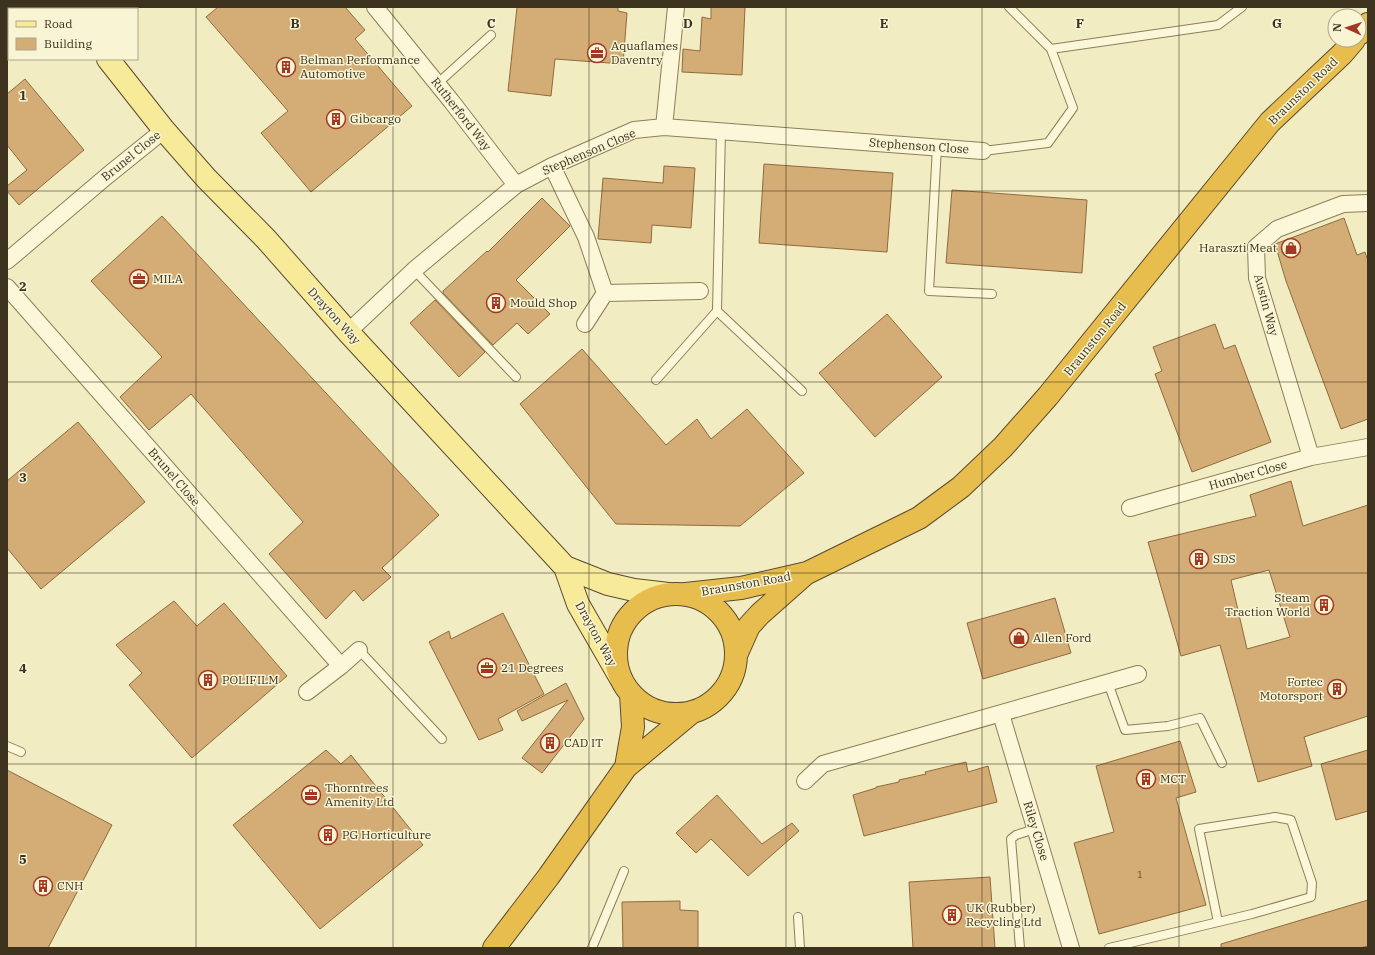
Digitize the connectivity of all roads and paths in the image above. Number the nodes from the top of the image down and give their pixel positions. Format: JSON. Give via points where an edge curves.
{"nodes":[{"id":1,"x":676,"y":7,"type":"edge"},
{"id":2,"x":1009,"y":7,"type":"edge"},
{"id":3,"x":1242,"y":7,"type":"edge"},
{"id":4,"x":379,"y":8,"type":"edge"},
{"id":5,"x":491,"y":35,"type":"dead end"},
{"id":6,"x":1347,"y":48,"type":"edge"},
{"id":7,"x":1051,"y":49,"type":"junction"},
{"id":8,"x":109,"y":60,"type":"edge"},
{"id":9,"x":438,"y":84,"type":"junction"},
{"id":10,"x":664,"y":127,"type":"junction"},
{"id":11,"x":164,"y":130,"type":"junction"},
{"id":12,"x":720,"y":131,"type":"junction"},
{"id":13,"x":937,"y":147,"type":"junction"},
{"id":14,"x":983,"y":151,"type":"joint"},
{"id":15,"x":552,"y":166,"type":"junction"},
{"id":16,"x":516,"y":185,"type":"junction"},
{"id":17,"x":1368,"y":203,"type":"edge"},
{"id":18,"x":7,"y":261,"type":"edge"},
{"id":19,"x":414,"y":270,"type":"junction"},
{"id":20,"x":7,"y":287,"type":"edge"},
{"id":21,"x":700,"y":291,"type":"dead end"},
{"id":22,"x":605,"y":293,"type":"junction"},
{"id":23,"x":992,"y":294,"type":"dead end"},
{"id":24,"x":717,"y":311,"type":"junction"},
{"id":25,"x":585,"y":324,"type":"dead end"},
{"id":26,"x":348,"y":332,"type":"junction"},
{"id":27,"x":516,"y":377,"type":"dead end"},
{"id":28,"x":656,"y":380,"type":"dead end"},
{"id":29,"x":802,"y":391,"type":"dead end"},
{"id":30,"x":1368,"y":447,"type":"edge"},
{"id":31,"x":1310,"y":457,"type":"junction"},
{"id":32,"x":1130,"y":508,"type":"dead end"},
{"id":33,"x":565,"y":567,"type":"junction"},
{"id":34,"x":806,"y":573,"type":"junction"},
{"id":35,"x":677,"y":594,"type":"junction"},
{"id":36,"x":359,"y":650,"type":"joint"},
{"id":37,"x":737,"y":654,"type":"junction"},
{"id":38,"x":341,"y":666,"type":"junction"},
{"id":39,"x":1138,"y":674,"type":"dead end"},
{"id":40,"x":1108,"y":683,"type":"junction"},
{"id":41,"x":626,"y":686,"type":"junction"},
{"id":42,"x":307,"y":692,"type":"dead end"},
{"id":43,"x":692,"y":712,"type":"junction"},
{"id":44,"x":1001,"y":714,"type":"junction"},
{"id":45,"x":442,"y":740,"type":"dead end"},
{"id":46,"x":7,"y":746,"type":"edge"},
{"id":47,"x":21,"y":752,"type":"dead end"},
{"id":48,"x":1222,"y":762,"type":"dead end"},
{"id":49,"x":626,"y":767,"type":"junction"},
{"id":50,"x":805,"y":781,"type":"dead end"},
{"id":51,"x":1035,"y":829,"type":"junction"},
{"id":52,"x":624,"y":871,"type":"dead end"},
{"id":53,"x":798,"y":917,"type":"dead end"},
{"id":54,"x":1218,"y":922,"type":"junction"},
{"id":55,"x":494,"y":948,"type":"edge"},
{"id":56,"x":592,"y":948,"type":"edge"},
{"id":57,"x":800,"y":948,"type":"edge"},
{"id":58,"x":1020,"y":948,"type":"edge"},
{"id":59,"x":1071,"y":948,"type":"edge"},
{"id":60,"x":1109,"y":948,"type":"edge"}],
"edges":[{"from":1,"to":10,"type":"street"},
{"from":2,"to":7,"type":"lane"},
{"from":3,"to":7,"type":"lane","via":[[1218,24]]},
{"from":4,"to":9,"type":"street","name":"Rutherford Way"},
{"from":5,"to":9,"type":"lane"},
{"from":6,"to":34,"type":"highway","name":"Braunston Road","via":[[1270,122],[1048,396],[1003,447],[961,487],[919,518]]},
{"from":7,"to":14,"type":"lane","via":[[1073,108],[1048,143]]},
{"from":8,"to":11,"type":"main road","name":"Drayton Way"},
{"from":9,"to":16,"type":"street","name":"Rutherford Way"},
{"from":10,"to":12,"type":"street","name":"Stephenson Close"},
{"from":10,"to":15,"type":"street","name":"Stephenson Close","via":[[634,130]]},
{"from":11,"to":18,"type":"street","name":"Brunel Close"},
{"from":11,"to":26,"type":"main road","name":"Drayton Way","via":[[206,178],[266,239]]},
{"from":12,"to":13,"type":"street","name":"Stephenson Close"},
{"from":12,"to":24,"type":"lane"},
{"from":13,"to":14,"type":"street","name":"Stephenson Close"},
{"from":13,"to":23,"type":"lane","via":[[929,291]]},
{"from":15,"to":16,"type":"street","name":"Stephenson Close"},
{"from":15,"to":22,"type":"street","via":[[586,237]]},
{"from":16,"to":19,"type":"street","name":"Stephenson Close"},
{"from":17,"to":31,"type":"street","name":"Austin Way","via":[[1343,204],[1277,228],[1256,247],[1257,278]]},
{"from":19,"to":26,"type":"street","name":"Stephenson Close"},
{"from":19,"to":27,"type":"lane"},
{"from":20,"to":38,"type":"street","name":"Brunel Close"},
{"from":21,"to":22,"type":"street"},
{"from":22,"to":25,"type":"street"},
{"from":24,"to":28,"type":"lane"},
{"from":24,"to":29,"type":"lane"},
{"from":26,"to":33,"type":"main road","name":"Drayton Way"},
{"from":30,"to":31,"type":"street","name":"Humber Close"},
{"from":31,"to":32,"type":"street","name":"Humber Close"},
{"from":33,"to":35,"type":"main road","name":"Drayton Way","via":[[608,584],[634,590]]},
{"from":33,"to":41,"type":"main road","name":"Drayton Way","via":[[578,604]]},
{"from":34,"to":35,"type":"highway","name":"Braunston Road","via":[[741,588]]},
{"from":34,"to":37,"type":"highway","name":"Braunston Road","via":[[767,606],[749,626]]},
{"from":35,"to":37,"type":"highway","via":[[702,599],[716,608],[727,621],[734,637]]},
{"from":35,"to":41,"type":"highway","via":[[650,599],[635,610],[624,624],[617,641],[616,659]]},
{"from":36,"to":38,"type":"street"},
{"from":36,"to":45,"type":"lane"},
{"from":37,"to":43,"type":"highway","via":[[734,673],[725,691],[710,704]]},
{"from":38,"to":42,"type":"street"},
{"from":39,"to":40,"type":"street"},
{"from":40,"to":44,"type":"street"},
{"from":40,"to":48,"type":"lane","via":[[1125,730],[1168,726],[1200,718]]},
{"from":41,"to":43,"type":"highway","via":[[644,705],[659,712]]},
{"from":41,"to":49,"type":"highway","via":[[633,727]]},
{"from":43,"to":49,"type":"highway"},
{"from":44,"to":50,"type":"street","via":[[823,764]]},
{"from":44,"to":51,"type":"street","name":"Riley Close"},
{"from":46,"to":47,"type":"lane"},
{"from":49,"to":55,"type":"highway","via":[[549,876]]},
{"from":51,"to":58,"type":"lane","via":[[1016,834],[1011,839]]},
{"from":51,"to":59,"type":"street","name":"Riley Close"},
{"from":52,"to":56,"type":"lane"},
{"from":53,"to":57,"type":"lane"},
{"from":54,"to":54,"type":"lane","via":[[1311,897],[1312,883],[1291,820],[1276,817],[1199,829]]},
{"from":54,"to":60,"type":"lane"}]}
